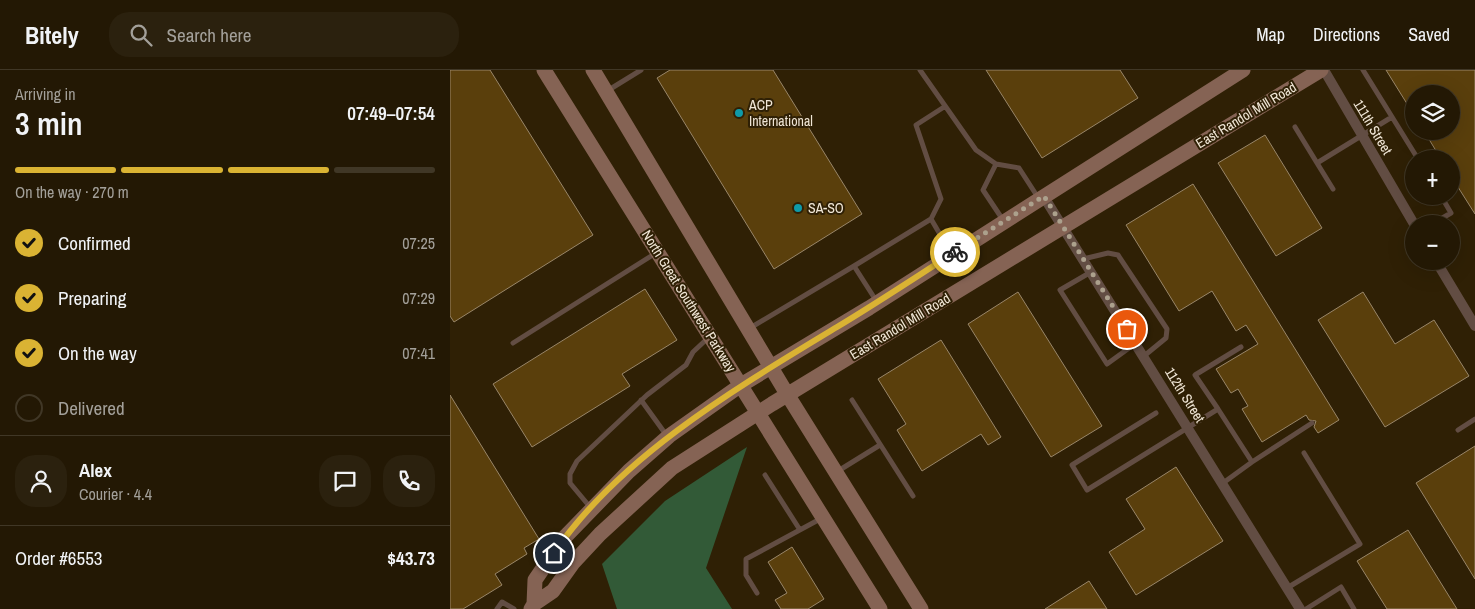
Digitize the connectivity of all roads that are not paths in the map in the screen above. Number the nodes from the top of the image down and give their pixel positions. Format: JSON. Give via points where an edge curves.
{"nodes":[{"id":1,"x":544,"y":70,"type":"edge"},
{"id":2,"x":593,"y":70,"type":"edge"},
{"id":3,"x":641,"y":70,"type":"edge"},
{"id":4,"x":920,"y":70,"type":"edge"},
{"id":5,"x":1243,"y":70,"type":"edge"},
{"id":6,"x":1322,"y":70,"type":"edge"},
{"id":7,"x":1363,"y":70,"type":"edge"},
{"id":8,"x":606,"y":91,"type":"junction"},
{"id":9,"x":944,"y":107,"type":"junction"},
{"id":10,"x":1392,"y":117,"type":"junction"},
{"id":11,"x":1295,"y":127,"type":"dead end"},
{"id":12,"x":1362,"y":136,"type":"junction"},
{"id":13,"x":1412,"y":150,"type":"edge"},
{"id":14,"x":1316,"y":163,"type":"junction"},
{"id":15,"x":996,"y":164,"type":"junction"},
{"id":16,"x":1333,"y":189,"type":"dead end"},
{"id":17,"x":1042,"y":198,"type":"junction"},
{"id":18,"x":1446,"y":205,"type":"edge"},
{"id":19,"x":1409,"y":215,"type":"edge"},
{"id":20,"x":1448,"y":215,"type":"edge"},
{"id":21,"x":931,"y":219,"type":"junction"},
{"id":22,"x":1004,"y":222,"type":"junction"},
{"id":23,"x":1062,"y":226,"type":"junction"},
{"id":24,"x":659,"y":252,"type":"junction"},
{"id":25,"x":952,"y":254,"type":"junction"},
{"id":26,"x":1083,"y":259,"type":"junction"},
{"id":27,"x":854,"y":266,"type":"junction"},
{"id":28,"x":1441,"y":270,"type":"edge"},
{"id":29,"x":1091,"y":272,"type":"junction"},
{"id":30,"x":877,"y":302,"type":"junction"},
{"id":31,"x":1475,"y":326,"type":"edge"},
{"id":32,"x":750,"y":328,"type":"junction"},
{"id":33,"x":711,"y":336,"type":"junction"},
{"id":34,"x":513,"y":343,"type":"dead end"},
{"id":35,"x":1136,"y":344,"type":"junction"},
{"id":36,"x":1241,"y":347,"type":"dead end"},
{"id":37,"x":1144,"y":356,"type":"junction"},
{"id":38,"x":772,"y":367,"type":"junction"},
{"id":39,"x":741,"y":385,"type":"junction"},
{"id":40,"x":788,"y":394,"type":"junction"},
{"id":41,"x":641,"y":400,"type":"junction"},
{"id":42,"x":852,"y":400,"type":"dead end"},
{"id":43,"x":1218,"y":409,"type":"junction"},
{"id":44,"x":757,"y":413,"type":"junction"},
{"id":45,"x":1156,"y":413,"type":"dead end"},
{"id":46,"x":1475,"y":420,"type":"edge"},
{"id":47,"x":1312,"y":423,"type":"dead end"},
{"id":48,"x":1189,"y":427,"type":"junction"},
{"id":49,"x":1458,"y":430,"type":"dead end"},
{"id":50,"x":668,"y":438,"type":"junction"},
{"id":51,"x":880,"y":445,"type":"junction"},
{"id":52,"x":1304,"y":453,"type":"dead end"},
{"id":53,"x":1252,"y":462,"type":"junction"},
{"id":54,"x":836,"y":472,"type":"junction"},
{"id":55,"x":764,"y":475,"type":"dead end"},
{"id":56,"x":1223,"y":482,"type":"junction"},
{"id":57,"x":913,"y":496,"type":"dead end"},
{"id":58,"x":591,"y":508,"type":"junction"},
{"id":59,"x":823,"y":518,"type":"junction"},
{"id":60,"x":800,"y":530,"type":"junction"},
{"id":61,"x":1287,"y":588,"type":"junction"},
{"id":62,"x":757,"y":593,"type":"dead end"},
{"id":63,"x":532,"y":606,"type":"edge"},
{"id":64,"x":497,"y":609,"type":"edge"},
{"id":65,"x":514,"y":609,"type":"edge"},
{"id":66,"x":880,"y":609,"type":"edge"},
{"id":67,"x":921,"y":609,"type":"edge"},
{"id":68,"x":1300,"y":609,"type":"edge"},
{"id":69,"x":1306,"y":609,"type":"edge"},
{"id":70,"x":1354,"y":609,"type":"edge"}],
"edges":[{"from":1,"to":24,"type":"main road","name":"North Great Southwest Parkway"},
{"from":2,"to":8,"type":"main road"},
{"from":3,"to":8,"type":"lane"},
{"from":4,"to":9,"type":"lane"},
{"from":5,"to":17,"type":"main road","name":"East Randol Mill Road"},
{"from":6,"to":12,"type":"street","name":"111th Street"},
{"from":6,"to":23,"type":"main road","name":"East Randol Mill Road"},
{"from":7,"to":10,"type":"lane"},
{"from":8,"to":32,"type":"main road"},
{"from":9,"to":15,"type":"lane","via":[[976,150]]},
{"from":9,"to":21,"type":"lane","via":[[916,125],[941,199]]},
{"from":10,"to":12,"type":"lane"},
{"from":10,"to":13,"type":"lane"},
{"from":11,"to":14,"type":"lane"},
{"from":12,"to":14,"type":"lane"},
{"from":12,"to":19,"type":"street","name":"111th Street"},
{"from":14,"to":16,"type":"lane"},
{"from":15,"to":17,"type":"lane","via":[[1019,168]]},
{"from":15,"to":22,"type":"lane","via":[[983,190]]},
{"from":17,"to":22,"type":"main road","name":"East Randol Mill Road"},
{"from":17,"to":23,"type":"street","name":"112th Street"},
{"from":18,"to":20,"type":"lane","via":[[1451,213]]},
{"from":21,"to":25,"type":"lane"},
{"from":21,"to":27,"type":"lane"},
{"from":22,"to":25,"type":"main road","name":"East Randol Mill Road"},
{"from":23,"to":26,"type":"street","name":"112th Street"},
{"from":23,"to":40,"type":"main road","name":"East Randol Mill Road"},
{"from":24,"to":33,"type":"main road","name":"North Great Southwest Parkway"},
{"from":24,"to":34,"type":"lane"},
{"from":25,"to":30,"type":"main road","name":"East Randol Mill Road"},
{"from":26,"to":29,"type":"street","name":"112th Street"},
{"from":26,"to":37,"type":"lane","via":[[1108,253],[1118,255],[1167,329],[1166,338]]},
{"from":27,"to":30,"type":"lane"},
{"from":27,"to":32,"type":"lane"},
{"from":28,"to":31,"type":"street"},
{"from":29,"to":35,"type":"street","name":"112th Street"},
{"from":29,"to":35,"type":"lane","via":[[1060,290],[1107,364]]},
{"from":30,"to":38,"type":"main road","name":"East Randol Mill Road"},
{"from":32,"to":38,"type":"main road"},
{"from":33,"to":39,"type":"main road","name":"North Great Southwest Parkway"},
{"from":33,"to":41,"type":"lane","via":[[693,352],[686,365]]},
{"from":35,"to":37,"type":"street","name":"112th Street"},
{"from":36,"to":43,"type":"lane","via":[[1195,376]]},
{"from":37,"to":48,"type":"street","name":"112th Street"},
{"from":38,"to":39,"type":"main road","name":"East Randol Mill Road"},
{"from":38,"to":40,"type":"main road"},
{"from":39,"to":44,"type":"main road","name":"North Great Southwest Parkway"},
{"from":39,"to":50,"type":"main road","name":"East Randol Mill Road"},
{"from":40,"to":44,"type":"main road","name":"East Randol Mill Road"},
{"from":40,"to":54,"type":"main road"},
{"from":41,"to":50,"type":"lane"},
{"from":41,"to":58,"type":"lane","via":[[577,461],[570,474],[570,483]]},
{"from":42,"to":51,"type":"lane"},
{"from":43,"to":48,"type":"lane"},
{"from":43,"to":53,"type":"lane"},
{"from":44,"to":59,"type":"main road","name":"North Great Southwest Parkway"},
{"from":44,"to":63,"type":"main road","name":"East Randol Mill Road","via":[[672,468],[600,534],[553,591]]},
{"from":45,"to":48,"type":"lane","via":[[1072,465],[1087,490]]},
{"from":46,"to":49,"type":"lane"},
{"from":47,"to":53,"type":"lane"},
{"from":48,"to":56,"type":"street","name":"112th Street"},
{"from":50,"to":58,"type":"main road","name":"East Randol Mill Road"},
{"from":51,"to":54,"type":"lane"},
{"from":51,"to":57,"type":"lane"},
{"from":52,"to":61,"type":"lane","via":[[1360,544]]},
{"from":53,"to":56,"type":"lane"},
{"from":54,"to":67,"type":"main road"},
{"from":55,"to":60,"type":"lane"},
{"from":56,"to":61,"type":"street","name":"112th Street"},
{"from":58,"to":63,"type":"main road","name":"East Randol Mill Road","via":[[563,539],[535,580]]},
{"from":59,"to":60,"type":"lane"},
{"from":59,"to":66,"type":"main road","name":"North Great Southwest Parkway"},
{"from":60,"to":62,"type":"lane","via":[[746,559],[746,575]]},
{"from":61,"to":68,"type":"street","name":"112th Street"},
{"from":64,"to":65,"type":"lane","via":[[502,602]]},
{"from":69,"to":70,"type":"lane","via":[[1340,588]]}]}
